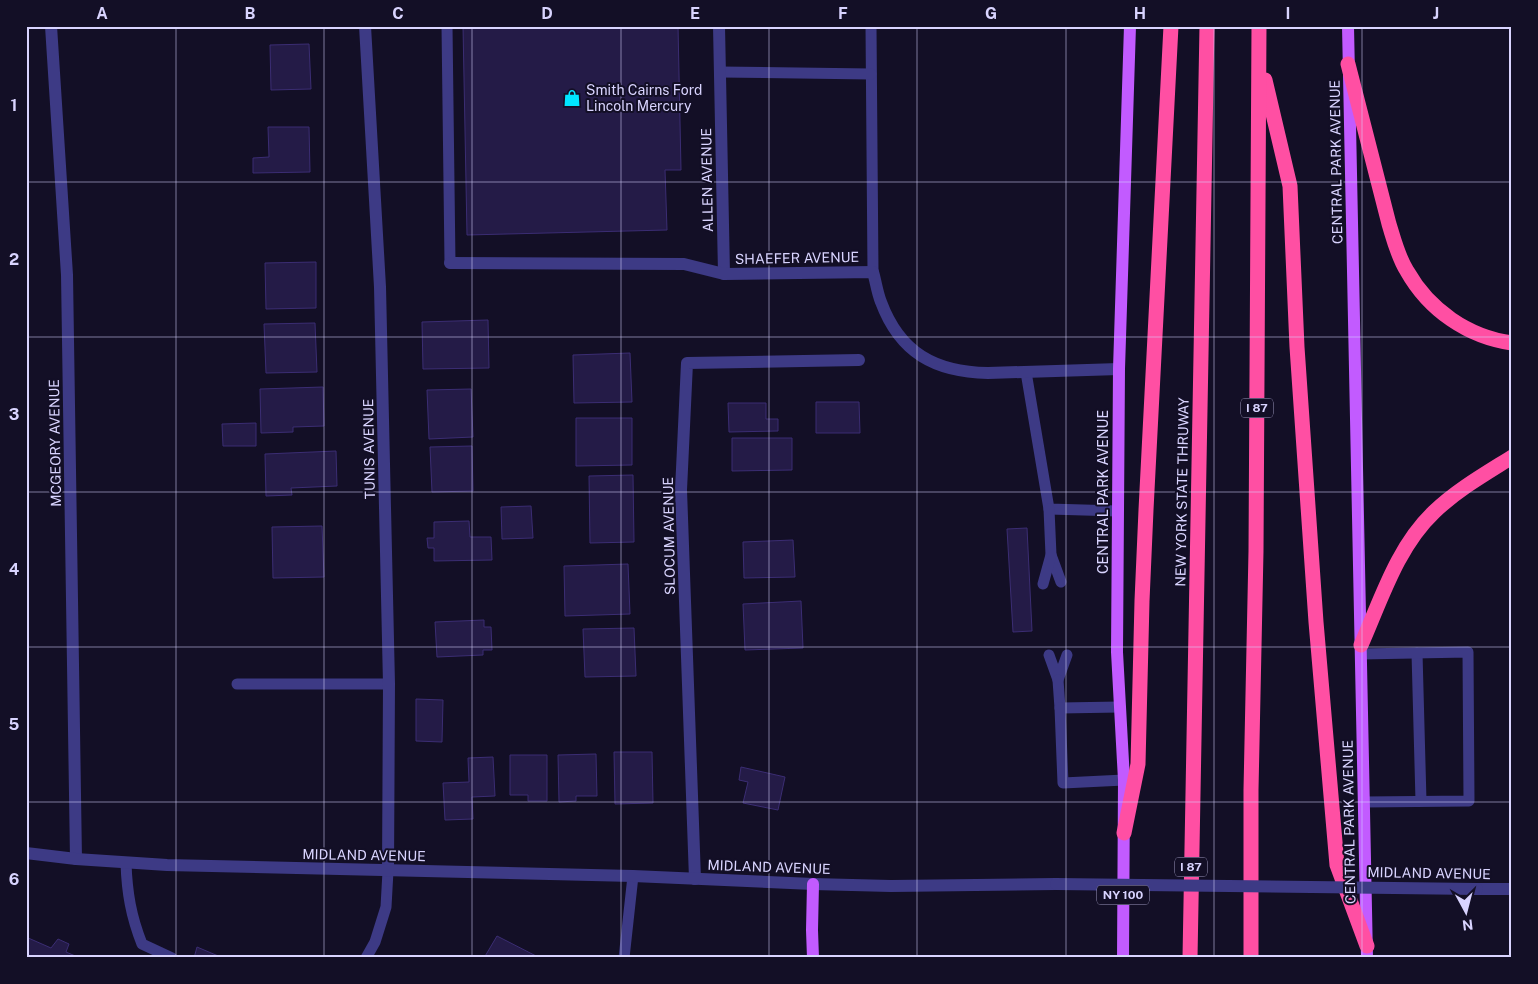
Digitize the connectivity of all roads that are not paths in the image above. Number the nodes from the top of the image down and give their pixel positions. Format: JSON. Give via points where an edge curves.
{"nodes":[{"id":1,"x":51,"y":26,"type":"edge"},
{"id":2,"x":364,"y":26,"type":"edge"},
{"id":3,"x":446,"y":26,"type":"edge"},
{"id":4,"x":719,"y":26,"type":"edge"},
{"id":5,"x":871,"y":26,"type":"edge"},
{"id":6,"x":1130,"y":26,"type":"edge"},
{"id":7,"x":1171,"y":26,"type":"edge"},
{"id":8,"x":1207,"y":26,"type":"edge"},
{"id":9,"x":1260,"y":26,"type":"edge"},
{"id":10,"x":1348,"y":26,"type":"edge"},
{"id":11,"x":1259,"y":55,"type":"junction"},
{"id":12,"x":1348,"y":64,"type":"junction"},
{"id":13,"x":720,"y":72,"type":"junction"},
{"id":14,"x":871,"y":74,"type":"junction"},
{"id":15,"x":450,"y":263,"type":"joint"},
{"id":16,"x":873,"y":272,"type":"junction"},
{"id":17,"x":724,"y":274,"type":"junction"},
{"id":18,"x":1512,"y":343,"type":"edge"},
{"id":19,"x":859,"y":360,"type":"dead end"},
{"id":20,"x":1119,"y":370,"type":"junction"},
{"id":21,"x":1026,"y":372,"type":"junction"},
{"id":22,"x":1512,"y":457,"type":"edge"},
{"id":23,"x":1048,"y":509,"type":"junction"},
{"id":24,"x":1118,"y":511,"type":"junction"},
{"id":25,"x":1051,"y":555,"type":"junction"},
{"id":26,"x":1060,"y":582,"type":"dead end"},
{"id":27,"x":1043,"y":584,"type":"dead end"},
{"id":28,"x":1361,"y":649,"type":"junction"},
{"id":29,"x":1417,"y":653,"type":"junction"},
{"id":30,"x":1067,"y":655,"type":"dead end"},
{"id":31,"x":1049,"y":656,"type":"dead end"},
{"id":32,"x":1058,"y":680,"type":"junction"},
{"id":33,"x":237,"y":684,"type":"dead end"},
{"id":34,"x":389,"y":684,"type":"junction"},
{"id":35,"x":1120,"y":707,"type":"junction"},
{"id":36,"x":1060,"y":708,"type":"junction"},
{"id":37,"x":1124,"y":780,"type":"junction"},
{"id":38,"x":1421,"y":801,"type":"junction"},
{"id":39,"x":1364,"y":802,"type":"junction"},
{"id":40,"x":1124,"y":833,"type":"junction"},
{"id":41,"x":26,"y":854,"type":"edge"},
{"id":42,"x":76,"y":860,"type":"junction"},
{"id":43,"x":126,"y":863,"type":"junction"},
{"id":44,"x":388,"y":871,"type":"junction"},
{"id":45,"x":632,"y":876,"type":"junction"},
{"id":46,"x":695,"y":879,"type":"junction"},
{"id":47,"x":813,"y":884,"type":"junction"},
{"id":48,"x":1512,"y":889,"type":"edge"},
{"id":49,"x":1367,"y":952,"type":"edge"},
{"id":50,"x":172,"y":958,"type":"edge"},
{"id":51,"x":366,"y":958,"type":"edge"},
{"id":52,"x":624,"y":958,"type":"edge"},
{"id":53,"x":813,"y":958,"type":"edge"},
{"id":54,"x":1123,"y":958,"type":"edge"},
{"id":55,"x":1190,"y":958,"type":"edge"},
{"id":56,"x":1251,"y":958,"type":"edge"}],
"edges":[{"from":1,"to":42,"type":"street","name":"MCGEORY AVENUE","via":[[67,275]]},
{"from":2,"to":34,"type":"street","name":"TUNIS AVENUE","via":[[380,286]]},
{"from":3,"to":15,"type":"lane"},
{"from":4,"to":13,"type":"street","name":"ALLEN AVENUE"},
{"from":5,"to":14,"type":"lane"},
{"from":6,"to":20,"type":"main road","name":"CENTRAL PARK AVENUE"},
{"from":7,"to":40,"type":"highway","via":[[1146,510],[1138,764]]},
{"from":8,"to":55,"type":"highway","name":"NEW YORK STATE THRUWAY","number":"I 87"},
{"from":9,"to":11,"type":"highway","number":"I 87"},
{"from":10,"to":12,"type":"main road","name":"CENTRAL PARK AVENUE"},
{"from":11,"to":49,"type":"highway","via":[[1290,186],[1317,632],[1337,865]]},
{"from":11,"to":56,"type":"highway","number":"I 87"},
{"from":12,"to":18,"type":"highway","via":[[1396,249],[1406,271],[1422,295],[1442,314],[1470,330],[1497,341]]},
{"from":12,"to":28,"type":"main road","name":"CENTRAL PARK AVENUE"},
{"from":13,"to":14,"type":"lane"},
{"from":13,"to":17,"type":"street","name":"ALLEN AVENUE"},
{"from":14,"to":16,"type":"lane"},
{"from":15,"to":17,"type":"street","name":"SHAEFER AVENUE","via":[[684,264]]},
{"from":16,"to":17,"type":"street","name":"SHAEFER AVENUE"},
{"from":16,"to":21,"type":"street","name":"SHAEFER AVENUE","via":[[880,301],[890,322],[912,350],[930,362],[967,372]]},
{"from":19,"to":46,"type":"street","name":"SLOCUM AVENUE","via":[[687,363],[682,490]]},
{"from":20,"to":21,"type":"street","name":"SHAEFER AVENUE"},
{"from":20,"to":24,"type":"main road","name":"CENTRAL PARK AVENUE"},
{"from":21,"to":23,"type":"lane"},
{"from":22,"to":28,"type":"highway","via":[[1455,494],[1417,532],[1392,573]]},
{"from":23,"to":24,"type":"lane"},
{"from":23,"to":25,"type":"lane"},
{"from":24,"to":35,"type":"main road","name":"CENTRAL PARK AVENUE"},
{"from":25,"to":26,"type":"lane"},
{"from":25,"to":27,"type":"lane"},
{"from":28,"to":29,"type":"lane"},
{"from":28,"to":39,"type":"main road","name":"CENTRAL PARK AVENUE"},
{"from":29,"to":38,"type":"lane","via":[[1424,771]]},
{"from":29,"to":38,"type":"lane","via":[[1468,652],[1463,699],[1464,770],[1469,801]]},
{"from":30,"to":32,"type":"lane"},
{"from":31,"to":32,"type":"lane"},
{"from":32,"to":36,"type":"lane"},
{"from":33,"to":34,"type":"lane"},
{"from":34,"to":44,"type":"street","name":"TUNIS AVENUE"},
{"from":35,"to":36,"type":"lane"},
{"from":35,"to":37,"type":"main road","name":"CENTRAL PARK AVENUE"},
{"from":36,"to":37,"type":"lane","via":[[1063,783]]},
{"from":37,"to":40,"type":"main road","name":"CENTRAL PARK AVENUE"},
{"from":38,"to":39,"type":"lane"},
{"from":39,"to":49,"type":"main road","name":"CENTRAL PARK AVENUE"},
{"from":40,"to":54,"type":"main road","name":"CENTRAL PARK AVENUE","number":"NY 100"},
{"from":41,"to":42,"type":"street","name":"MIDLAND AVENUE"},
{"from":42,"to":43,"type":"street","name":"MIDLAND AVENUE"},
{"from":43,"to":44,"type":"street","name":"MIDLAND AVENUE"},
{"from":43,"to":50,"type":"lane","via":[[134,923],[142,944]]},
{"from":44,"to":45,"type":"street","name":"MIDLAND AVENUE"},
{"from":44,"to":51,"type":"lane","via":[[386,907],[375,942]]},
{"from":45,"to":46,"type":"street","name":"MIDLAND AVENUE"},
{"from":45,"to":52,"type":"lane"},
{"from":46,"to":47,"type":"street","name":"MIDLAND AVENUE"},
{"from":47,"to":48,"type":"street","name":"MIDLAND AVENUE","bridge":true},
{"from":47,"to":53,"type":"main road"}]}
